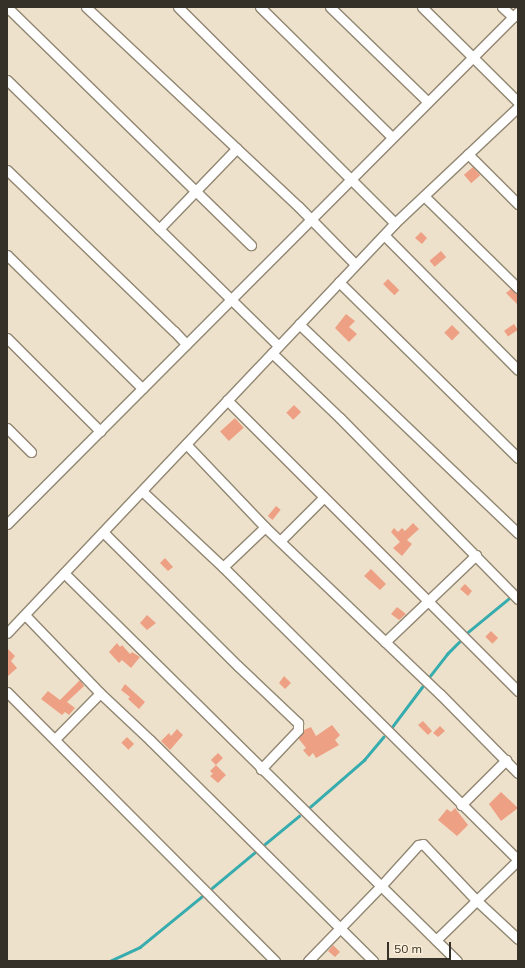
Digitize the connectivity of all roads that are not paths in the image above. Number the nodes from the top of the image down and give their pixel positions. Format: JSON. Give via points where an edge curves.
{"nodes":[{"id":1,"x":7,"y":7,"type":"edge"},
{"id":2,"x":86,"y":7,"type":"edge"},
{"id":3,"x":178,"y":7,"type":"edge"},
{"id":4,"x":260,"y":7,"type":"edge"},
{"id":5,"x":330,"y":7,"type":"edge"},
{"id":6,"x":422,"y":7,"type":"edge"},
{"id":7,"x":502,"y":7,"type":"edge"},
{"id":8,"x":516,"y":15,"type":"edge"},
{"id":9,"x":473,"y":57,"type":"junction"},
{"id":10,"x":7,"y":80,"type":"edge"},
{"id":11,"x":428,"y":102,"type":"junction"},
{"id":12,"x":518,"y":102,"type":"edge"},
{"id":13,"x":515,"y":110,"type":"edge"},
{"id":14,"x":518,"y":120,"type":"edge"},
{"id":15,"x":392,"y":137,"type":"junction"},
{"id":16,"x":237,"y":148,"type":"junction"},
{"id":17,"x":468,"y":154,"type":"junction"},
{"id":18,"x":7,"y":170,"type":"edge"},
{"id":19,"x":350,"y":179,"type":"junction"},
{"id":20,"x":196,"y":191,"type":"junction"},
{"id":21,"x":424,"y":196,"type":"junction"},
{"id":22,"x":518,"y":204,"type":"edge"},
{"id":23,"x":310,"y":219,"type":"junction"},
{"id":24,"x":395,"y":223,"type":"junction"},
{"id":25,"x":159,"y":229,"type":"junction"},
{"id":26,"x":384,"y":235,"type":"junction"},
{"id":27,"x":251,"y":245,"type":"dead end"},
{"id":28,"x":7,"y":255,"type":"edge"},
{"id":29,"x":355,"y":264,"type":"junction"},
{"id":30,"x":339,"y":282,"type":"junction"},
{"id":31,"x":518,"y":288,"type":"edge"},
{"id":32,"x":231,"y":299,"type":"junction"},
{"id":33,"x":299,"y":324,"type":"junction"},
{"id":34,"x":8,"y":341,"type":"edge"},
{"id":35,"x":186,"y":344,"type":"junction"},
{"id":36,"x":279,"y":346,"type":"junction"},
{"id":37,"x":272,"y":353,"type":"junction"},
{"id":38,"x":518,"y":370,"type":"edge"},
{"id":39,"x":142,"y":388,"type":"junction"},
{"id":40,"x":227,"y":400,"type":"junction"},
{"id":41,"x":7,"y":428,"type":"edge"},
{"id":42,"x":100,"y":431,"type":"junction"},
{"id":43,"x":186,"y":444,"type":"junction"},
{"id":44,"x":31,"y":452,"type":"dead end"},
{"id":45,"x":518,"y":458,"type":"edge"},
{"id":46,"x":142,"y":491,"type":"junction"},
{"id":47,"x":324,"y":497,"type":"junction"},
{"id":48,"x":7,"y":524,"type":"edge"},
{"id":49,"x":265,"y":527,"type":"junction"},
{"id":50,"x":103,"y":532,"type":"junction"},
{"id":51,"x":518,"y":533,"type":"edge"},
{"id":52,"x":280,"y":541,"type":"junction"},
{"id":53,"x":476,"y":555,"type":"junction"},
{"id":54,"x":223,"y":567,"type":"junction"},
{"id":55,"x":64,"y":573,"type":"junction"},
{"id":56,"x":518,"y":599,"type":"edge"},
{"id":57,"x":428,"y":601,"type":"junction"},
{"id":58,"x":25,"y":615,"type":"junction"},
{"id":59,"x":7,"y":633,"type":"edge"},
{"id":60,"x":385,"y":642,"type":"junction"},
{"id":61,"x":518,"y":691,"type":"edge"},
{"id":62,"x":7,"y":692,"type":"edge"},
{"id":63,"x":100,"y":693,"type":"junction"},
{"id":64,"x":55,"y":739,"type":"junction"},
{"id":65,"x":506,"y":760,"type":"junction"},
{"id":66,"x":261,"y":769,"type":"junction"},
{"id":67,"x":518,"y":773,"type":"edge"},
{"id":68,"x":461,"y":805,"type":"junction"},
{"id":69,"x":518,"y":860,"type":"edge"},
{"id":70,"x":381,"y":886,"type":"junction"},
{"id":71,"x":476,"y":900,"type":"junction"},
{"id":72,"x":340,"y":928,"type":"junction"},
{"id":73,"x":436,"y":940,"type":"junction"},
{"id":74,"x":518,"y":940,"type":"edge"},
{"id":75,"x":276,"y":961,"type":"edge"},
{"id":76,"x":308,"y":961,"type":"edge"},
{"id":77,"x":373,"y":961,"type":"edge"},
{"id":78,"x":458,"y":961,"type":"edge"}],
"edges":[{"from":1,"to":20,"type":"street"},
{"from":2,"to":16,"type":"street"},
{"from":3,"to":19,"type":"street"},
{"from":4,"to":15,"type":"street"},
{"from":5,"to":11,"type":"street"},
{"from":6,"to":9,"type":"street"},
{"from":7,"to":8,"type":"street"},
{"from":8,"to":9,"type":"street"},
{"from":9,"to":11,"type":"street"},
{"from":9,"to":12,"type":"street"},
{"from":10,"to":25,"type":"street"},
{"from":11,"to":15,"type":"street"},
{"from":13,"to":14,"type":"street"},
{"from":13,"to":17,"type":"street"},
{"from":15,"to":19,"type":"street"},
{"from":16,"to":20,"type":"street"},
{"from":16,"to":23,"type":"street"},
{"from":17,"to":21,"type":"street"},
{"from":17,"to":22,"type":"street"},
{"from":18,"to":35,"type":"street"},
{"from":19,"to":23,"type":"street"},
{"from":19,"to":24,"type":"street"},
{"from":20,"to":25,"type":"street"},
{"from":20,"to":27,"type":"street"},
{"from":21,"to":24,"type":"street"},
{"from":21,"to":31,"type":"street"},
{"from":23,"to":29,"type":"street"},
{"from":23,"to":32,"type":"street"},
{"from":24,"to":26,"type":"street"},
{"from":25,"to":32,"type":"street"},
{"from":26,"to":29,"type":"street"},
{"from":26,"to":38,"type":"street"},
{"from":28,"to":39,"type":"street"},
{"from":29,"to":30,"type":"street"},
{"from":30,"to":33,"type":"street"},
{"from":30,"to":45,"type":"street"},
{"from":32,"to":35,"type":"street"},
{"from":32,"to":36,"type":"street"},
{"from":33,"to":36,"type":"street"},
{"from":33,"to":51,"type":"street"},
{"from":34,"to":42,"type":"street"},
{"from":35,"to":39,"type":"street"},
{"from":36,"to":37,"type":"street"},
{"from":37,"to":40,"type":"street"},
{"from":37,"to":53,"type":"street"},
{"from":39,"to":42,"type":"street"},
{"from":40,"to":43,"type":"street"},
{"from":40,"to":47,"type":"street"},
{"from":41,"to":44,"type":"street"},
{"from":42,"to":48,"type":"street"},
{"from":43,"to":46,"type":"street"},
{"from":43,"to":49,"type":"street"},
{"from":46,"to":50,"type":"street"},
{"from":46,"to":54,"type":"street"},
{"from":47,"to":52,"type":"street"},
{"from":47,"to":57,"type":"street"},
{"from":49,"to":52,"type":"street"},
{"from":49,"to":54,"type":"street"},
{"from":50,"to":55,"type":"street"},
{"from":50,"to":66,"type":"street","via":[[298,723],[298,730]]},
{"from":52,"to":60,"type":"street"},
{"from":53,"to":56,"type":"street"},
{"from":53,"to":57,"type":"street"},
{"from":54,"to":68,"type":"street"},
{"from":55,"to":58,"type":"street"},
{"from":55,"to":66,"type":"street"},
{"from":57,"to":60,"type":"street"},
{"from":57,"to":61,"type":"street"},
{"from":58,"to":59,"type":"street"},
{"from":58,"to":63,"type":"street"},
{"from":60,"to":65,"type":"street"},
{"from":62,"to":64,"type":"street"},
{"from":63,"to":64,"type":"street"},
{"from":63,"to":72,"type":"street"},
{"from":64,"to":75,"type":"street"},
{"from":65,"to":67,"type":"street"},
{"from":65,"to":68,"type":"street"},
{"from":66,"to":70,"type":"street"},
{"from":68,"to":69,"type":"street"},
{"from":69,"to":71,"type":"street"},
{"from":70,"to":71,"type":"street","via":[[418,845],[423,844]]},
{"from":70,"to":72,"type":"street"},
{"from":70,"to":73,"type":"street"},
{"from":71,"to":73,"type":"street"},
{"from":71,"to":74,"type":"street"},
{"from":72,"to":76,"type":"street"},
{"from":72,"to":77,"type":"street"},
{"from":73,"to":78,"type":"street"}]}
